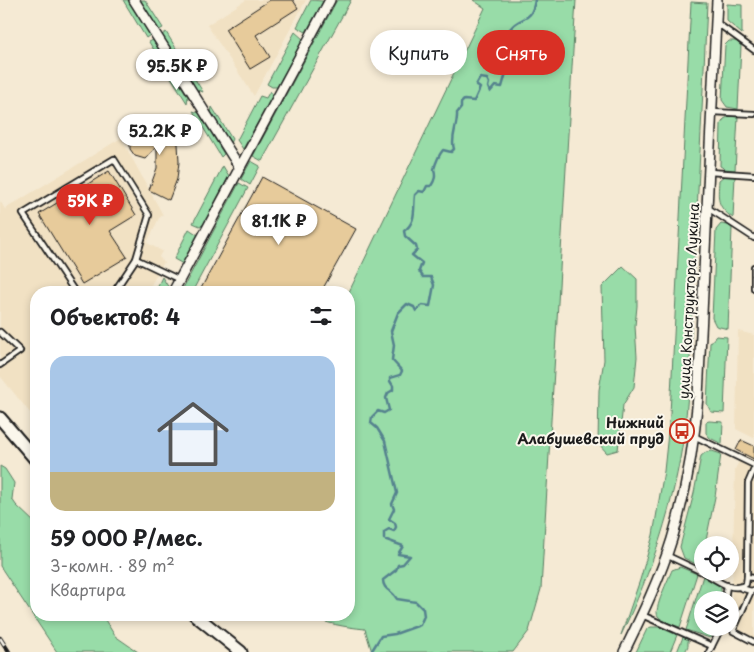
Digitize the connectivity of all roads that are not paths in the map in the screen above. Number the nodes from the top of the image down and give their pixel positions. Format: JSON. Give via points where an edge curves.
{"nodes":[{"id":1,"x":134,"y":0,"type":"edge"},
{"id":2,"x":330,"y":0,"type":"edge"},
{"id":3,"x":717,"y":0,"type":"edge"},
{"id":4,"x":716,"y":22,"type":"junction"},
{"id":5,"x":754,"y":50,"type":"edge"},
{"id":6,"x":712,"y":112,"type":"junction"},
{"id":7,"x":754,"y":114,"type":"edge"},
{"id":8,"x":240,"y":168,"type":"junction"},
{"id":9,"x":709,"y":172,"type":"junction"},
{"id":10,"x":754,"y":174,"type":"edge"},
{"id":11,"x":708,"y":208,"type":"junction"},
{"id":12,"x":754,"y":238,"type":"edge"},
{"id":13,"x":136,"y":259,"type":"junction"},
{"id":14,"x":754,"y":266,"type":"edge"},
{"id":15,"x":180,"y":280,"type":"junction"},
{"id":16,"x":71,"y":286,"type":"edge"},
{"id":17,"x":118,"y":286,"type":"edge"},
{"id":18,"x":176,"y":286,"type":"edge"},
{"id":19,"x":754,"y":288,"type":"edge"},
{"id":20,"x":0,"y":332,"type":"edge"},
{"id":21,"x":0,"y":365,"type":"edge"},
{"id":22,"x":0,"y":418,"type":"edge"},
{"id":23,"x":694,"y":436,"type":"junction"},
{"id":24,"x":30,"y":453,"type":"edge"},
{"id":25,"x":754,"y":465,"type":"edge"},
{"id":26,"x":754,"y":469,"type":"edge"},
{"id":27,"x":666,"y":555,"type":"junction"},
{"id":28,"x":694,"y":568,"type":"edge"},
{"id":29,"x":747,"y":577,"type":"junction"},
{"id":30,"x":754,"y":578,"type":"edge"},
{"id":31,"x":720,"y":581,"type":"edge"},
{"id":32,"x":727,"y":585,"type":"junction"},
{"id":33,"x":741,"y":588,"type":"junction"},
{"id":34,"x":752,"y":590,"type":"edge"},
{"id":35,"x":726,"y":591,"type":"edge"},
{"id":36,"x":642,"y":615,"type":"junction"},
{"id":37,"x":202,"y":621,"type":"edge"},
{"id":38,"x":717,"y":636,"type":"edge"},
{"id":39,"x":754,"y":642,"type":"edge"},
{"id":40,"x":712,"y":646,"type":"junction"},
{"id":41,"x":239,"y":651,"type":"edge"},
{"id":42,"x":624,"y":652,"type":"edge"},
{"id":43,"x":709,"y":652,"type":"edge"}],
"edges":[{"from":1,"to":8,"type":"street"},
{"from":2,"to":8,"type":"street"},
{"from":3,"to":4,"type":"street","name":"улица Конструктора Лукина"},
{"from":4,"to":5,"type":"lane"},
{"from":4,"to":6,"type":"street","name":"улица Конструктора Лукина"},
{"from":6,"to":7,"type":"lane"},
{"from":6,"to":9,"type":"street","name":"улица Конструктора Лукина"},
{"from":8,"to":15,"type":"street"},
{"from":9,"to":10,"type":"lane"},
{"from":9,"to":11,"type":"street","name":"улица Конструктора Лукина"},
{"from":11,"to":12,"type":"lane"},
{"from":11,"to":23,"type":"street","name":"улица Конструктора Лукина"},
{"from":13,"to":15,"type":"lane"},
{"from":13,"to":16,"type":"lane","via":[[149,216],[114,159],[23,214]]},
{"from":13,"to":17,"type":"lane"},
{"from":14,"to":19,"type":"lane"},
{"from":15,"to":18,"type":"street"},
{"from":20,"to":21,"type":"lane","via":[[20,351]]},
{"from":22,"to":24,"type":"street"},
{"from":23,"to":25,"type":"lane"},
{"from":23,"to":27,"type":"street","name":"улица Конструктора Лукина","via":[[680,509]]},
{"from":26,"to":29,"type":"lane","via":[[748,483]]},
{"from":27,"to":28,"type":"lane"},
{"from":27,"to":36,"type":"street","name":"улица Конструктора Лукина"},
{"from":29,"to":30,"type":"lane"},
{"from":29,"to":33,"type":"lane"},
{"from":31,"to":32,"type":"lane"},
{"from":32,"to":33,"type":"lane"},
{"from":32,"to":35,"type":"lane"},
{"from":33,"to":34,"type":"lane"},
{"from":34,"to":39,"type":"lane","via":[[733,631]]},
{"from":36,"to":40,"type":"lane"},
{"from":36,"to":42,"type":"street","name":"улица Конструктора Лукина"},
{"from":37,"to":41,"type":"street"},
{"from":38,"to":40,"type":"lane"},
{"from":40,"to":43,"type":"lane"}]}
